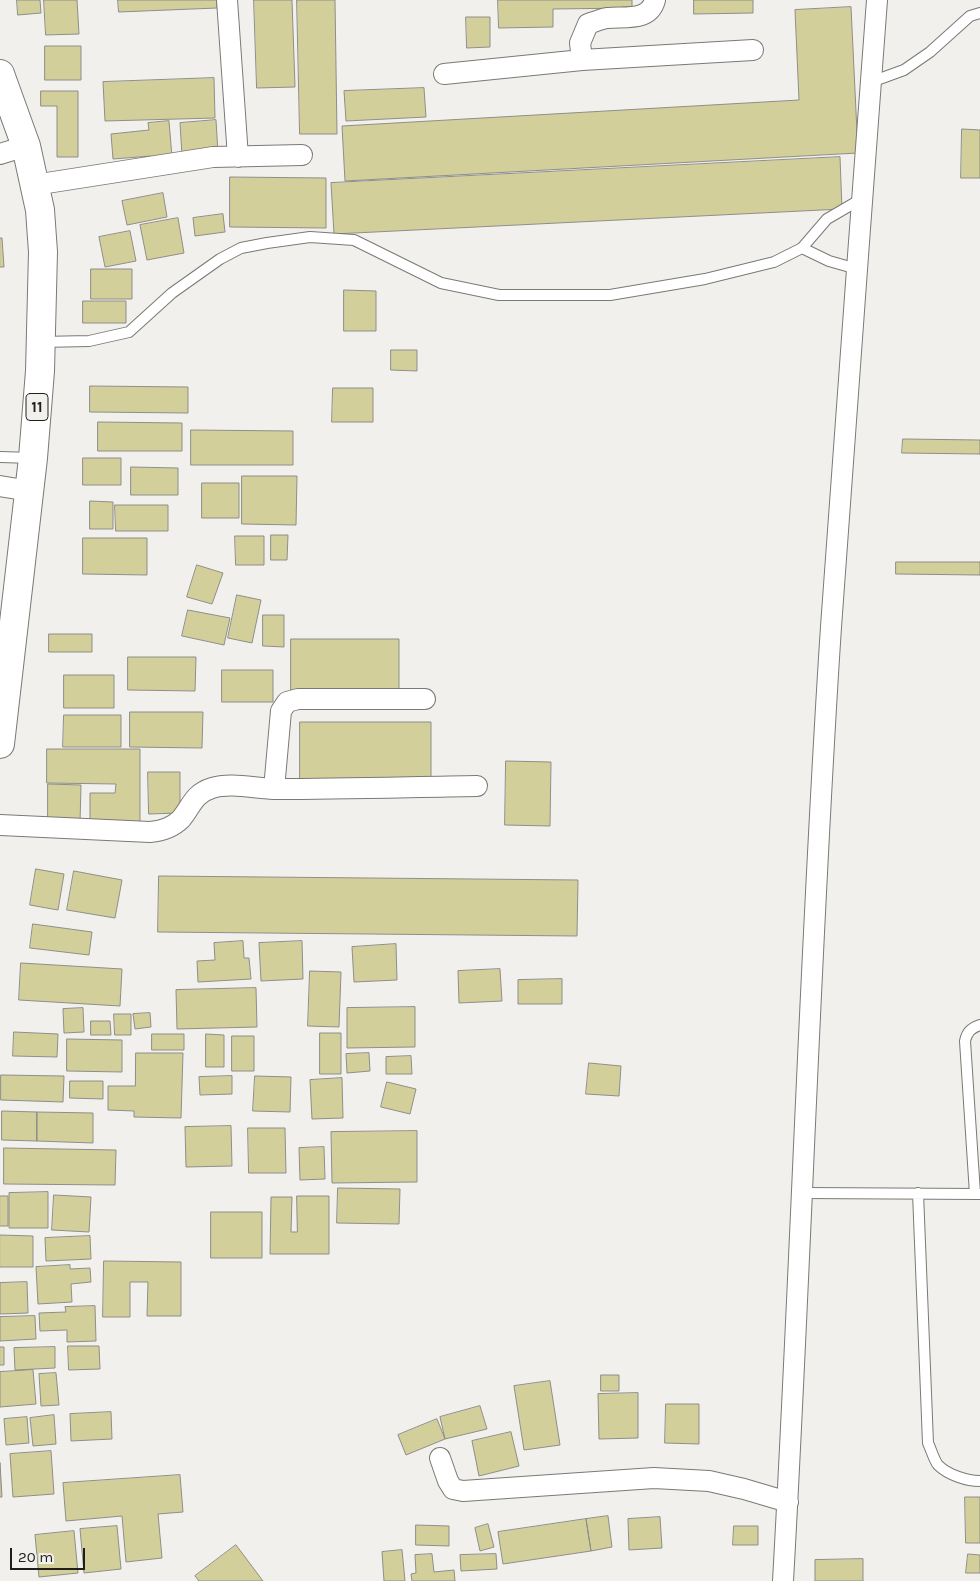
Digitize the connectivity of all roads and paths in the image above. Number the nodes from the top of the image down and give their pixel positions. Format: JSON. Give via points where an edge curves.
{"nodes":[{"id":1,"x":227,"y":0,"type":"edge"},
{"id":2,"x":655,"y":0,"type":"edge"},
{"id":3,"x":877,"y":0,"type":"edge"},
{"id":4,"x":980,"y":13,"type":"edge"},
{"id":5,"x":754,"y":50,"type":"dead end"},
{"id":6,"x":582,"y":60,"type":"junction"},
{"id":7,"x":0,"y":74,"type":"edge"},
{"id":8,"x":444,"y":74,"type":"dead end"},
{"id":9,"x":871,"y":82,"type":"junction"},
{"id":10,"x":26,"y":146,"type":"junction"},
{"id":11,"x":0,"y":154,"type":"edge"},
{"id":12,"x":302,"y":155,"type":"dead end"},
{"id":13,"x":238,"y":157,"type":"junction"},
{"id":14,"x":34,"y":185,"type":"junction"},
{"id":15,"x":862,"y":198,"type":"junction"},
{"id":16,"x":802,"y":248,"type":"junction"},
{"id":17,"x":857,"y":270,"type":"junction"},
{"id":18,"x":40,"y":342,"type":"junction"},
{"id":19,"x":0,"y":457,"type":"edge"},
{"id":20,"x":33,"y":458,"type":"junction"},
{"id":21,"x":0,"y":486,"type":"edge"},
{"id":22,"x":30,"y":491,"type":"junction"},
{"id":23,"x":425,"y":699,"type":"dead end"},
{"id":24,"x":0,"y":744,"type":"edge"},
{"id":25,"x":478,"y":786,"type":"dead end"},
{"id":26,"x":274,"y":789,"type":"junction"},
{"id":27,"x":0,"y":825,"type":"edge"},
{"id":28,"x":980,"y":1025,"type":"edge"},
{"id":29,"x":802,"y":1193,"type":"junction"},
{"id":30,"x":918,"y":1194,"type":"junction"},
{"id":31,"x":978,"y":1194,"type":"edge"},
{"id":32,"x":440,"y":1458,"type":"dead end"},
{"id":33,"x":980,"y":1482,"type":"edge"},
{"id":34,"x":788,"y":1502,"type":"junction"},
{"id":35,"x":783,"y":1581,"type":"edge"}],
"edges":[{"from":1,"to":13,"type":"street"},
{"from":2,"to":6,"type":"street","via":[[647,14],[605,18],[588,24],[580,43]]},
{"from":3,"to":9,"type":"street"},
{"from":4,"to":9,"type":"lane","via":[[970,16],[930,52],[904,70]]},
{"from":5,"to":6,"type":"street"},
{"from":6,"to":8,"type":"street"},
{"from":7,"to":10,"type":"highway","number":"11"},
{"from":9,"to":15,"type":"street"},
{"from":10,"to":11,"type":"street"},
{"from":10,"to":14,"type":"highway","number":"11"},
{"from":12,"to":13,"type":"street"},
{"from":13,"to":14,"type":"street","via":[[213,157]]},
{"from":14,"to":18,"type":"highway","number":"11","via":[[40,210],[43,252]]},
{"from":15,"to":16,"type":"lane","via":[[827,219]]},
{"from":15,"to":17,"type":"street"},
{"from":16,"to":17,"type":"lane"},
{"from":16,"to":18,"type":"lane","via":[[774,262],[705,279],[610,295],[499,294],[441,283],[354,240],[310,237],[241,248],[220,259],[172,293],[129,332],[89,341]]},
{"from":17,"to":29,"type":"street","via":[[830,639]]},
{"from":18,"to":20,"type":"highway","number":"11"},
{"from":19,"to":20,"type":"lane"},
{"from":20,"to":22,"type":"highway","number":"11"},
{"from":21,"to":22,"type":"street"},
{"from":22,"to":24,"type":"highway","number":"11"},
{"from":23,"to":26,"type":"street","via":[[287,702],[281,710]]},
{"from":25,"to":26,"type":"street"},
{"from":26,"to":27,"type":"street","via":[[212,788],[192,800],[181,819],[171,827],[157,832]]},
{"from":28,"to":31,"type":"lane","via":[[972,1028],[964,1041]]},
{"from":29,"to":30,"type":"lane"},
{"from":29,"to":34,"type":"street"},
{"from":30,"to":31,"type":"lane"},
{"from":30,"to":33,"type":"lane","via":[[928,1442],[938,1465],[955,1476]]},
{"from":32,"to":34,"type":"street","via":[[453,1489],[463,1491],[654,1478],[709,1481]]},
{"from":34,"to":35,"type":"street"}]}
